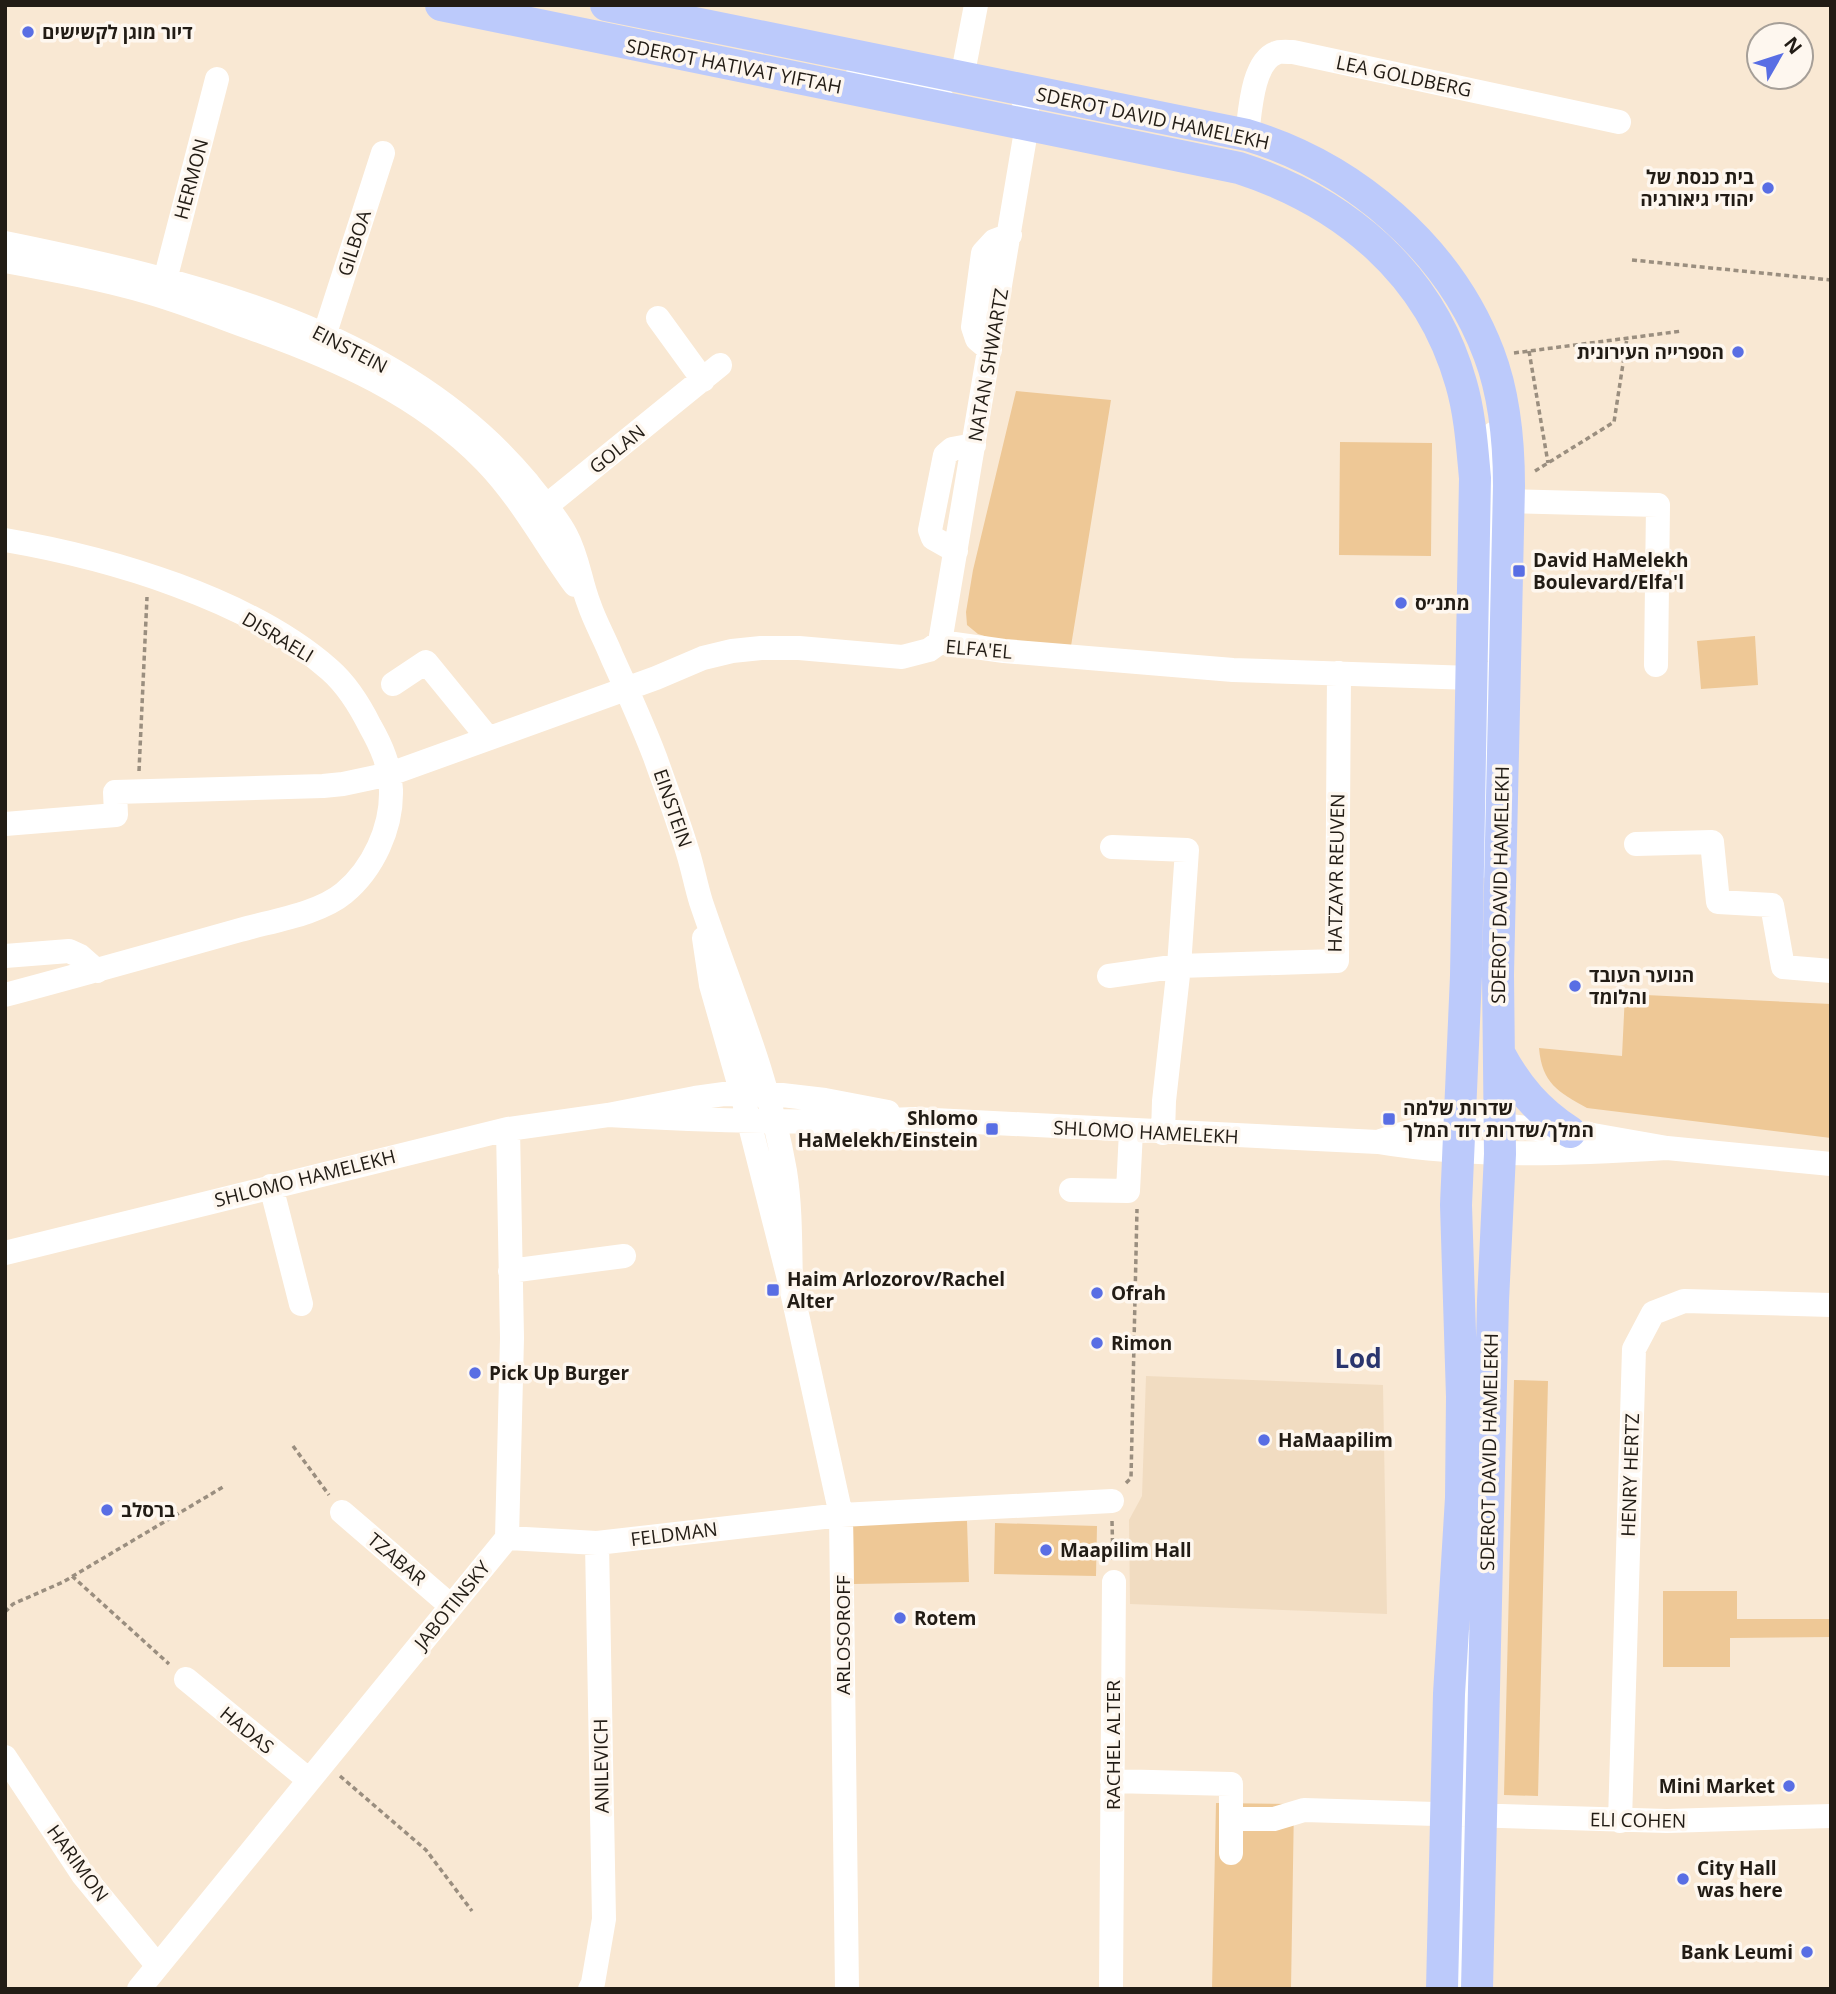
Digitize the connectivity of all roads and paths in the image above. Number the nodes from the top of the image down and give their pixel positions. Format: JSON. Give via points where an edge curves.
{"nodes":[{"id":1,"x":441,"y":5,"type":"edge"},
{"id":2,"x":519,"y":5,"type":"edge"},
{"id":3,"x":606,"y":5,"type":"edge"},
{"id":4,"x":976,"y":5,"type":"edge"},
{"id":5,"x":679,"y":13,"type":"edge"},
{"id":6,"x":688,"y":57,"type":"junction"},
{"id":7,"x":962,"y":78,"type":"junction"},
{"id":8,"x":217,"y":79,"type":"dead end"},
{"id":9,"x":1018,"y":89,"type":"junction"},
{"id":10,"x":1619,"y":122,"type":"dead end"},
{"id":11,"x":1027,"y":125,"type":"junction"},
{"id":12,"x":1247,"y":135,"type":"junction"},
{"id":13,"x":383,"y":153,"type":"dead end"},
{"id":14,"x":5,"y":243,"type":"edge"},
{"id":15,"x":1632,"y":260,"type":"dead end"},
{"id":16,"x":5,"y":261,"type":"edge"},
{"id":17,"x":165,"y":279,"type":"junction"},
{"id":18,"x":1831,"y":280,"type":"edge"},
{"id":19,"x":658,"y":318,"type":"dead end"},
{"id":20,"x":1682,"y":331,"type":"dead end"},
{"id":21,"x":325,"y":333,"type":"junction"},
{"id":22,"x":1627,"y":338,"type":"junction"},
{"id":23,"x":1529,"y":351,"type":"junction"},
{"id":24,"x":1491,"y":360,"type":"junction"},
{"id":25,"x":1548,"y":463,"type":"junction"},
{"id":26,"x":1509,"y":493,"type":"junction"},
{"id":27,"x":539,"y":512,"type":"junction"},
{"id":28,"x":5,"y":540,"type":"edge"},
{"id":29,"x":148,"y":576,"type":"junction"},
{"id":30,"x":940,"y":642,"type":"junction"},
{"id":31,"x":1656,"y":664,"type":"dead end"},
{"id":32,"x":1505,"y":666,"type":"junction"},
{"id":33,"x":1339,"y":673,"type":"junction"},
{"id":34,"x":1472,"y":678,"type":"junction"},
{"id":35,"x":393,"y":684,"type":"dead end"},
{"id":36,"x":627,"y":689,"type":"junction"},
{"id":37,"x":488,"y":738,"type":"junction"},
{"id":38,"x":390,"y":774,"type":"junction"},
{"id":39,"x":138,"y":792,"type":"junction"},
{"id":40,"x":5,"y":824,"type":"edge"},
{"id":41,"x":1636,"y":844,"type":"dead end"},
{"id":42,"x":1112,"y":848,"type":"dead end"},
{"id":43,"x":5,"y":956,"type":"edge"},
{"id":44,"x":1179,"y":966,"type":"junction"},
{"id":45,"x":97,"y":971,"type":"junction"},
{"id":46,"x":1831,"y":971,"type":"edge"},
{"id":47,"x":1109,"y":976,"type":"dead end"},
{"id":48,"x":5,"y":995,"type":"edge"},
{"id":49,"x":1499,"y":1053,"type":"junction"},
{"id":50,"x":754,"y":1095,"type":"junction"},
{"id":51,"x":608,"y":1115,"type":"junction"},
{"id":52,"x":914,"y":1119,"type":"junction"},
{"id":53,"x":749,"y":1121,"type":"junction"},
{"id":54,"x":774,"y":1121,"type":"junction"},
{"id":55,"x":508,"y":1129,"type":"junction"},
{"id":56,"x":1131,"y":1131,"type":"junction"},
{"id":57,"x":1570,"y":1132,"type":"junction"},
{"id":58,"x":1163,"y":1133,"type":"junction"},
{"id":59,"x":1459,"y":1138,"type":"junction"},
{"id":60,"x":1500,"y":1139,"type":"junction"},
{"id":61,"x":1667,"y":1148,"type":"junction"},
{"id":62,"x":1831,"y":1164,"type":"edge"},
{"id":63,"x":271,"y":1186,"type":"junction"},
{"id":64,"x":1071,"y":1190,"type":"dead end"},
{"id":65,"x":1137,"y":1201,"type":"dead end"},
{"id":66,"x":5,"y":1253,"type":"edge"},
{"id":67,"x":625,"y":1256,"type":"dead end"},
{"id":68,"x":510,"y":1271,"type":"junction"},
{"id":69,"x":791,"y":1287,"type":"junction"},
{"id":70,"x":301,"y":1304,"type":"dead end"},
{"id":71,"x":1831,"y":1305,"type":"edge"},
{"id":72,"x":293,"y":1446,"type":"dead end"},
{"id":73,"x":223,"y":1487,"type":"dead end"},
{"id":74,"x":1112,"y":1501,"type":"junction"},
{"id":75,"x":342,"y":1513,"type":"joint"},
{"id":76,"x":841,"y":1515,"type":"junction"},
{"id":77,"x":507,"y":1538,"type":"junction"},
{"id":78,"x":597,"y":1543,"type":"junction"},
{"id":79,"x":72,"y":1576,"type":"junction"},
{"id":80,"x":1114,"y":1582,"type":"joint"},
{"id":81,"x":451,"y":1606,"type":"junction"},
{"id":82,"x":5,"y":1612,"type":"edge"},
{"id":83,"x":186,"y":1679,"type":"joint"},
{"id":84,"x":5,"y":1757,"type":"edge"},
{"id":85,"x":316,"y":1771,"type":"junction"},
{"id":86,"x":1112,"y":1780,"type":"junction"},
{"id":87,"x":1445,"y":1815,"type":"junction"},
{"id":88,"x":1481,"y":1816,"type":"junction"},
{"id":89,"x":1831,"y":1816,"type":"edge"},
{"id":90,"x":1231,"y":1819,"type":"junction"},
{"id":91,"x":1620,"y":1821,"type":"junction"},
{"id":92,"x":1231,"y":1853,"type":"dead end"},
{"id":93,"x":472,"y":1911,"type":"dead end"},
{"id":94,"x":157,"y":1965,"type":"junction"},
{"id":95,"x":139,"y":1989,"type":"edge"},
{"id":96,"x":590,"y":1989,"type":"edge"},
{"id":97,"x":847,"y":1989,"type":"edge"},
{"id":98,"x":1111,"y":1989,"type":"edge"},
{"id":99,"x":1442,"y":1989,"type":"edge"},
{"id":100,"x":1460,"y":1989,"type":"edge"},
{"id":101,"x":1477,"y":1989,"type":"edge"}],
"edges":[{"from":1,"to":6,"type":"main road","name":"SDEROT HATIVAT YIFTAH"},
{"from":2,"to":5,"type":"street","via":[[635,29],[658,28]]},
{"from":3,"to":5,"type":"main road","name":"SDEROT HATIVAT YIFTAH"},
{"from":4,"to":7,"type":"street"},
{"from":5,"to":6,"type":"street","via":[[679,37]]},
{"from":5,"to":7,"type":"main road","name":"SDEROT HATIVAT YIFTAH"},
{"from":6,"to":11,"type":"main road","name":"SDEROT HATIVAT YIFTAH"},
{"from":7,"to":9,"type":"main road","name":"SDEROT HATIVAT YIFTAH"},
{"from":8,"to":17,"type":"street","name":"HERMON"},
{"from":9,"to":11,"type":"street","name":"NATAN SHWARTZ","via":[[1027,108]]},
{"from":9,"to":12,"type":"main road","name":"SDEROT DAVID HAMELEKH"},
{"from":10,"to":12,"type":"street","name":"LEA GOLDBERG","via":[[1293,52],[1276,53],[1263,64]]},
{"from":11,"to":30,"type":"street","name":"NATAN SHWARTZ"},
{"from":11,"to":34,"type":"main road","name":"SDEROT DAVID HAMELEKH","via":[[1274,179],[1345,218],[1376,243],[1405,276],[1449,347],[1471,425],[1475,478]]},
{"from":12,"to":24,"type":"main road","name":"SDEROT DAVID HAMELEKH","via":[[1329,169],[1390,214],[1443,274],[1479,329]]},
{"from":13,"to":21,"type":"street","name":"GILBOA"},
{"from":14,"to":17,"type":"street","name":"EINSTEIN"},
{"from":15,"to":18,"type":"path"},
{"from":16,"to":27,"type":"street","name":"EINSTEIN","via":[[150,293],[320,352],[364,373],[451,430]]},
{"from":17,"to":21,"type":"street","name":"EINSTEIN"},
{"from":19,"to":27,"type":"street","name":"GOLAN","via":[[711,373]]},
{"from":20,"to":22,"type":"path"},
{"from":21,"to":27,"type":"street","name":"EINSTEIN","via":[[440,399],[491,442]]},
{"from":22,"to":23,"type":"path"},
{"from":22,"to":25,"type":"path","via":[[1614,422]]},
{"from":23,"to":24,"type":"path"},
{"from":23,"to":25,"type":"path"},
{"from":24,"to":26,"type":"main road","name":"SDEROT DAVID HAMELEKH","via":[[1507,432]]},
{"from":24,"to":32,"type":"street","via":[[1489,631]]},
{"from":25,"to":26,"type":"path"},
{"from":26,"to":31,"type":"street","via":[[1658,505]]},
{"from":26,"to":32,"type":"main road","name":"SDEROT DAVID HAMELEKH"},
{"from":27,"to":36,"type":"street","name":"EINSTEIN","via":[[567,536],[588,603]]},
{"from":28,"to":29,"type":"street","name":"DISRAELI","via":[[57,549]]},
{"from":29,"to":38,"type":"street","name":"DISRAELI","via":[[191,590],[254,620],[332,672],[360,706]]},
{"from":29,"to":39,"type":"path"},
{"from":30,"to":33,"type":"street","name":"ELFA'EL","via":[[1220,669]]},
{"from":30,"to":36,"type":"street","name":"ELFA'EL","via":[[902,657],[799,648],[732,651]]},
{"from":32,"to":34,"type":"street","name":"ELFA'EL"},
{"from":32,"to":49,"type":"main road","name":"SDEROT DAVID HAMELEKH"},
{"from":33,"to":34,"type":"street","name":"ELFA'EL"},
{"from":33,"to":44,"type":"street","name":"HATZAYR REUVEN","via":[[1337,961]]},
{"from":34,"to":59,"type":"main road","name":"SDEROT DAVID HAMELEKH"},
{"from":35,"to":37,"type":"street","via":[[426,662]]},
{"from":36,"to":37,"type":"street","name":"ELFA'EL"},
{"from":36,"to":50,"type":"street","name":"EINSTEIN","via":[[680,828],[742,1014]]},
{"from":37,"to":38,"type":"street","name":"ELFA'EL"},
{"from":38,"to":39,"type":"street","name":"ELFA'EL","via":[[343,785]]},
{"from":38,"to":45,"type":"street","name":"DISRAELI","via":[[391,801],[378,848],[357,881],[341,895],[299,913]]},
{"from":39,"to":40,"type":"street","via":[[116,792],[116,816]]},
{"from":41,"to":46,"type":"street","via":[[1712,842],[1718,902],[1772,905],[1783,967]]},
{"from":42,"to":44,"type":"street","via":[[1188,850]]},
{"from":43,"to":45,"type":"street","via":[[69,951]]},
{"from":44,"to":47,"type":"street"},
{"from":44,"to":58,"type":"street"},
{"from":45,"to":48,"type":"street","name":"DISRAELI"},
{"from":49,"to":57,"type":"main road","via":[[1528,1097]]},
{"from":49,"to":60,"type":"main road","name":"SDEROT DAVID HAMELEKH"},
{"from":50,"to":51,"type":"street","name":"SHLOMO HAMELEKH","via":[[695,1098]]},
{"from":50,"to":52,"type":"street","name":"SHLOMO HAMELEKH","via":[[825,1100]]},
{"from":50,"to":53,"type":"street","name":"ARLOSOROFF"},
{"from":50,"to":54,"type":"street","name":"EINSTEIN"},
{"from":51,"to":53,"type":"street","name":"SHLOMO HAMELEKH"},
{"from":51,"to":55,"type":"street","name":"SHLOMO HAMELEKH"},
{"from":52,"to":54,"type":"street","name":"SHLOMO HAMELEKH"},
{"from":52,"to":56,"type":"street","name":"SHLOMO HAMELEKH"},
{"from":53,"to":54,"type":"street","name":"SHLOMO HAMELEKH"},
{"from":53,"to":69,"type":"street","name":"ARLOSOROFF"},
{"from":54,"to":69,"type":"street","name":"ARLOSOROFF","via":[[787,1189]]},
{"from":55,"to":63,"type":"street","name":"SHLOMO HAMELEKH"},
{"from":55,"to":68,"type":"street"},
{"from":56,"to":58,"type":"street","name":"SHLOMO HAMELEKH"},
{"from":56,"to":64,"type":"street","via":[[1128,1191]]},
{"from":57,"to":60,"type":"street","name":"SHLOMO HAMELEKH"},
{"from":57,"to":61,"type":"street","name":"SHLOMO HAMELEKH"},
{"from":58,"to":59,"type":"street","name":"SHLOMO HAMELEKH","via":[[1378,1142]]},
{"from":59,"to":60,"type":"street","name":"SHLOMO HAMELEKH"},
{"from":59,"to":87,"type":"main road","name":"SDEROT DAVID HAMELEKH","via":[[1456,1231],[1461,1498]]},
{"from":60,"to":61,"type":"street","name":"SHLOMO HAMELEKH","via":[[1585,1153]]},
{"from":60,"to":88,"type":"main road","name":"SDEROT DAVID HAMELEKH"},
{"from":61,"to":62,"type":"street","name":"SHLOMO HAMELEKH"},
{"from":63,"to":66,"type":"street","name":"SHLOMO HAMELEKH"},
{"from":63,"to":70,"type":"street"},
{"from":65,"to":74,"type":"path","via":[[1130,1478]]},
{"from":67,"to":68,"type":"street"},
{"from":68,"to":77,"type":"street"},
{"from":69,"to":76,"type":"street","name":"ARLOSOROFF"},
{"from":71,"to":91,"type":"street","name":"HENRY HERTZ","via":[[1684,1301],[1653,1313],[1634,1349]]},
{"from":72,"to":75,"type":"path"},
{"from":73,"to":79,"type":"path"},
{"from":74,"to":76,"type":"street"},
{"from":74,"to":80,"type":"path"},
{"from":75,"to":81,"type":"street","name":"TZABAR"},
{"from":76,"to":78,"type":"street","name":"FELDMAN"},
{"from":76,"to":97,"type":"street","name":"ARLOSOROFF"},
{"from":77,"to":78,"type":"street","name":"FELDMAN"},
{"from":77,"to":81,"type":"street","name":"JABOTINSKY"},
{"from":78,"to":96,"type":"street","name":"ANILEVICH","via":[[604,1919]]},
{"from":79,"to":82,"type":"path"},
{"from":79,"to":83,"type":"path"},
{"from":80,"to":86,"type":"street","name":"RACHEL ALTER"},
{"from":81,"to":85,"type":"street","name":"JABOTINSKY"},
{"from":83,"to":85,"type":"street","name":"HADAS"},
{"from":84,"to":94,"type":"street","name":"HARIMON","via":[[83,1874]]},
{"from":85,"to":93,"type":"path","via":[[426,1850]]},
{"from":85,"to":94,"type":"street","name":"JABOTINSKY"},
{"from":86,"to":90,"type":"street","via":[[1231,1784]]},
{"from":86,"to":98,"type":"street","name":"RACHEL ALTER"},
{"from":87,"to":88,"type":"street","name":"ELI COHEN"},
{"from":87,"to":90,"type":"street","name":"ELI COHEN","via":[[1304,1810],[1274,1819]]},
{"from":87,"to":99,"type":"main road","name":"SDEROT DAVID HAMELEKH"},
{"from":87,"to":100,"type":"street","via":[[1462,1855]]},
{"from":88,"to":91,"type":"street","name":"ELI COHEN"},
{"from":88,"to":101,"type":"main road","name":"SDEROT DAVID HAMELEKH"},
{"from":89,"to":91,"type":"street","name":"ELI COHEN"},
{"from":90,"to":92,"type":"street"},
{"from":94,"to":95,"type":"street","name":"JABOTINSKY"}]}
